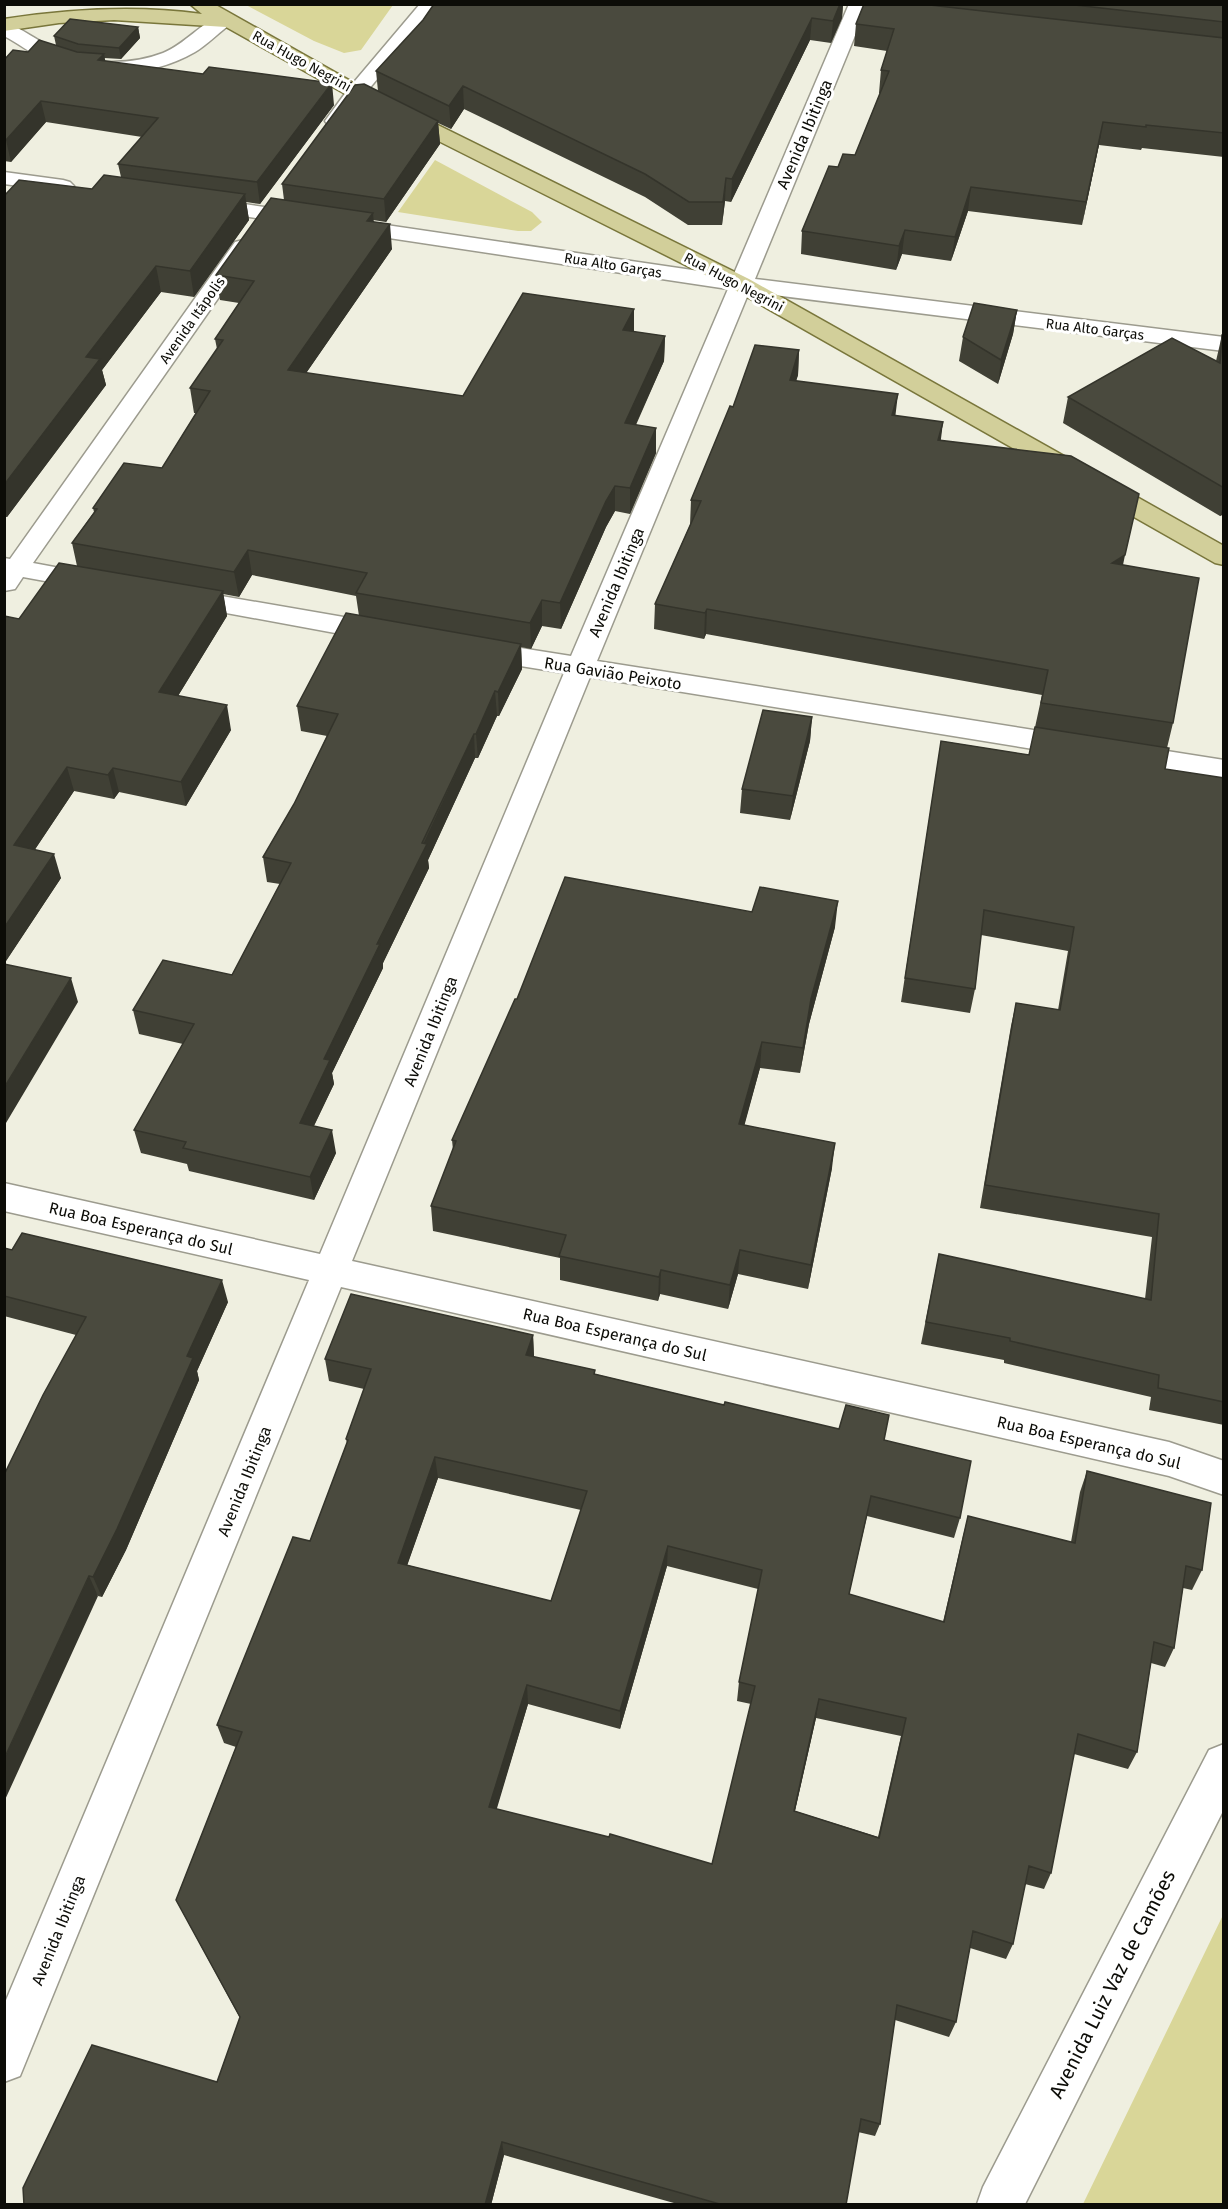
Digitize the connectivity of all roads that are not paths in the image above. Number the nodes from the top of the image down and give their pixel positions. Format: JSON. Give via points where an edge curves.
{"nodes":[{"id":1,"x":40,"y":4,"type":"edge"},
{"id":2,"x":199,"y":4,"type":"edge"},
{"id":3,"x":431,"y":4,"type":"edge"},
{"id":4,"x":857,"y":10,"type":"edge"},
{"id":5,"x":229,"y":23,"type":"junction"},
{"id":6,"x":8,"y":28,"type":"edge"},
{"id":7,"x":356,"y":92,"type":"junction"},
{"id":8,"x":322,"y":138,"type":"edge"},
{"id":9,"x":4,"y":178,"type":"edge"},
{"id":10,"x":84,"y":189,"type":"edge"},
{"id":11,"x":281,"y":194,"type":"edge"},
{"id":12,"x":187,"y":202,"type":"edge"},
{"id":13,"x":267,"y":213,"type":"junction"},
{"id":14,"x":741,"y":284,"type":"junction"},
{"id":15,"x":1224,"y":345,"type":"edge"},
{"id":16,"x":1224,"y":556,"type":"edge"},
{"id":17,"x":9,"y":573,"type":"edge"},
{"id":18,"x":122,"y":587,"type":"edge"},
{"id":19,"x":158,"y":593,"type":"edge"},
{"id":20,"x":404,"y":637,"type":"edge"},
{"id":21,"x":451,"y":645,"type":"edge"},
{"id":22,"x":580,"y":668,"type":"junction"},
{"id":23,"x":1224,"y":770,"type":"edge"},
{"id":24,"x":4,"y":1197,"type":"edge"},
{"id":25,"x":331,"y":1270,"type":"junction"},
{"id":26,"x":1224,"y":1478,"type":"edge"},
{"id":27,"x":1220,"y":1777,"type":"edge"},
{"id":28,"x":4,"y":2060,"type":"edge"},
{"id":29,"x":1000,"y":2205,"type":"edge"}],
"edges":[{"from":1,"to":6,"type":"main road"},
{"from":2,"to":5,"type":"main road","name":"Rua Hugo Negrini"},
{"from":3,"to":7,"type":"street"},
{"from":4,"to":14,"type":"street","name":"Avenida Ibitinga"},
{"from":5,"to":6,"type":"main road","name":"Rua Hugo Negrini","via":[[114,13],[63,16]]},
{"from":5,"to":6,"type":"street","via":[[188,48],[142,66],[72,62],[54,56]]},
{"from":5,"to":7,"type":"main road","name":"Rua Hugo Negrini"},
{"from":7,"to":8,"type":"street"},
{"from":7,"to":14,"type":"main road","name":"Rua Hugo Negrini"},
{"from":9,"to":10,"type":"street"},
{"from":11,"to":13,"type":"street","name":"Avenida Itápolis"},
{"from":12,"to":13,"type":"street","name":"Rua Alto Garças"},
{"from":13,"to":14,"type":"street","name":"Rua Alto Garças"},
{"from":13,"to":17,"type":"street","name":"Avenida Itápolis"},
{"from":14,"to":15,"type":"street","name":"Rua Alto Garças"},
{"from":14,"to":16,"type":"main road","name":"Rua Hugo Negrini"},
{"from":14,"to":22,"type":"street","name":"Avenida Ibitinga"},
{"from":17,"to":18,"type":"street"},
{"from":19,"to":20,"type":"street"},
{"from":21,"to":22,"type":"street","name":"Rua Gavião Peixoto"},
{"from":22,"to":23,"type":"street","name":"Rua Gavião Peixoto"},
{"from":22,"to":25,"type":"street","name":"Avenida Ibitinga"},
{"from":24,"to":25,"type":"street","name":"Rua Boa Esperança do Sul"},
{"from":25,"to":26,"type":"street","name":"Rua Boa Esperança do Sul","via":[[1169,1459]]},
{"from":25,"to":28,"type":"street","name":"Avenida Ibitinga"},
{"from":27,"to":29,"type":"street","name":"Avenida Luiz Vaz de Camões"}]}
